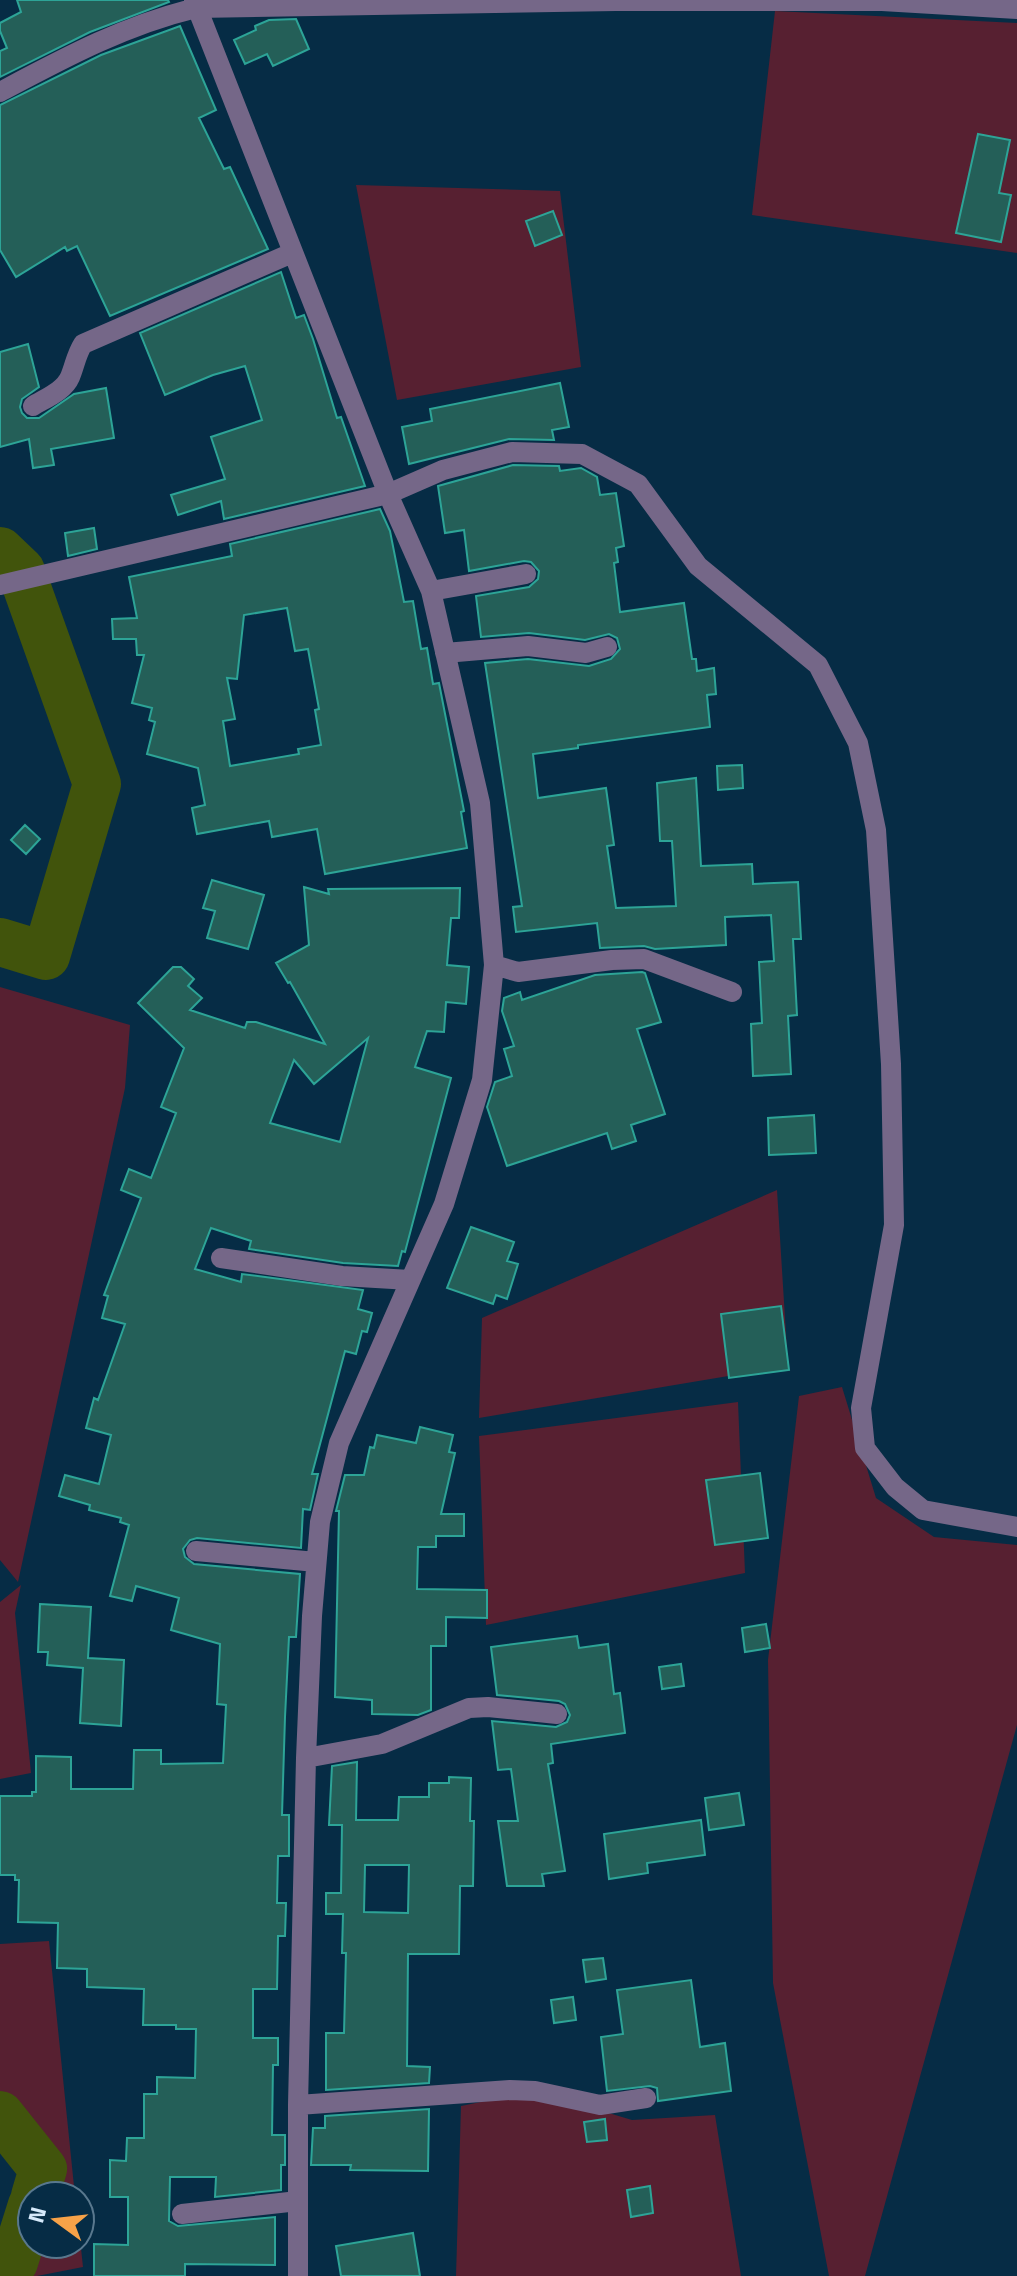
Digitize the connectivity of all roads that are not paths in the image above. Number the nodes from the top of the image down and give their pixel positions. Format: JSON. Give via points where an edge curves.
{"nodes":[{"id":1,"x":195,"y":4,"type":"edge"},
{"id":2,"x":1017,"y":9,"type":"edge"},
{"id":3,"x":0,"y":92,"type":"edge"},
{"id":4,"x":292,"y":253,"type":"junction"},
{"id":5,"x":33,"y":406,"type":"dead end"},
{"id":6,"x":388,"y":494,"type":"junction"},
{"id":7,"x":526,"y":574,"type":"dead end"},
{"id":8,"x":0,"y":585,"type":"edge"},
{"id":9,"x":431,"y":591,"type":"junction"},
{"id":10,"x":607,"y":647,"type":"dead end"},
{"id":11,"x":445,"y":653,"type":"junction"},
{"id":12,"x":494,"y":965,"type":"junction"},
{"id":13,"x":732,"y":992,"type":"dead end"},
{"id":14,"x":221,"y":1258,"type":"dead end"},
{"id":15,"x":410,"y":1280,"type":"junction"},
{"id":16,"x":1017,"y":1527,"type":"edge"},
{"id":17,"x":196,"y":1551,"type":"dead end"},
{"id":18,"x":316,"y":1562,"type":"junction"},
{"id":19,"x":557,"y":1714,"type":"dead end"},
{"id":20,"x":306,"y":1758,"type":"junction"},
{"id":21,"x":646,"y":2098,"type":"dead end"},
{"id":22,"x":298,"y":2105,"type":"junction"},
{"id":23,"x":298,"y":2201,"type":"junction"},
{"id":24,"x":182,"y":2214,"type":"dead end"},
{"id":25,"x":298,"y":2276,"type":"edge"}],
"edges":[{"from":1,"to":2,"type":"street","via":[[882,1]]},
{"from":1,"to":3,"type":"street","via":[[85,46]]},
{"from":1,"to":4,"type":"street"},
{"from":4,"to":5,"type":"street","via":[[83,344],[63,387]]},
{"from":4,"to":6,"type":"street"},
{"from":6,"to":8,"type":"street"},
{"from":6,"to":9,"type":"street"},
{"from":6,"to":16,"type":"street","via":[[443,470],[512,452],[582,454],[638,484],[698,566],[818,665],[858,743],[876,830],[891,1064],[894,1225],[861,1408],[865,1448],[895,1487],[923,1510]]},
{"from":7,"to":9,"type":"street"},
{"from":9,"to":11,"type":"street"},
{"from":10,"to":11,"type":"street","via":[[586,653],[528,646]]},
{"from":11,"to":12,"type":"street","via":[[480,803]]},
{"from":12,"to":13,"type":"street","via":[[518,972],[644,959]]},
{"from":12,"to":15,"type":"street","via":[[482,1080],[444,1204]]},
{"from":14,"to":15,"type":"street"},
{"from":15,"to":18,"type":"street","via":[[339,1443]]},
{"from":17,"to":18,"type":"street"},
{"from":18,"to":20,"type":"street"},
{"from":19,"to":20,"type":"street","via":[[469,1708],[382,1744]]},
{"from":20,"to":22,"type":"street"},
{"from":21,"to":22,"type":"street","via":[[600,2105],[510,2090]]},
{"from":22,"to":23,"type":"street"},
{"from":23,"to":24,"type":"street"},
{"from":23,"to":25,"type":"street"}]}
